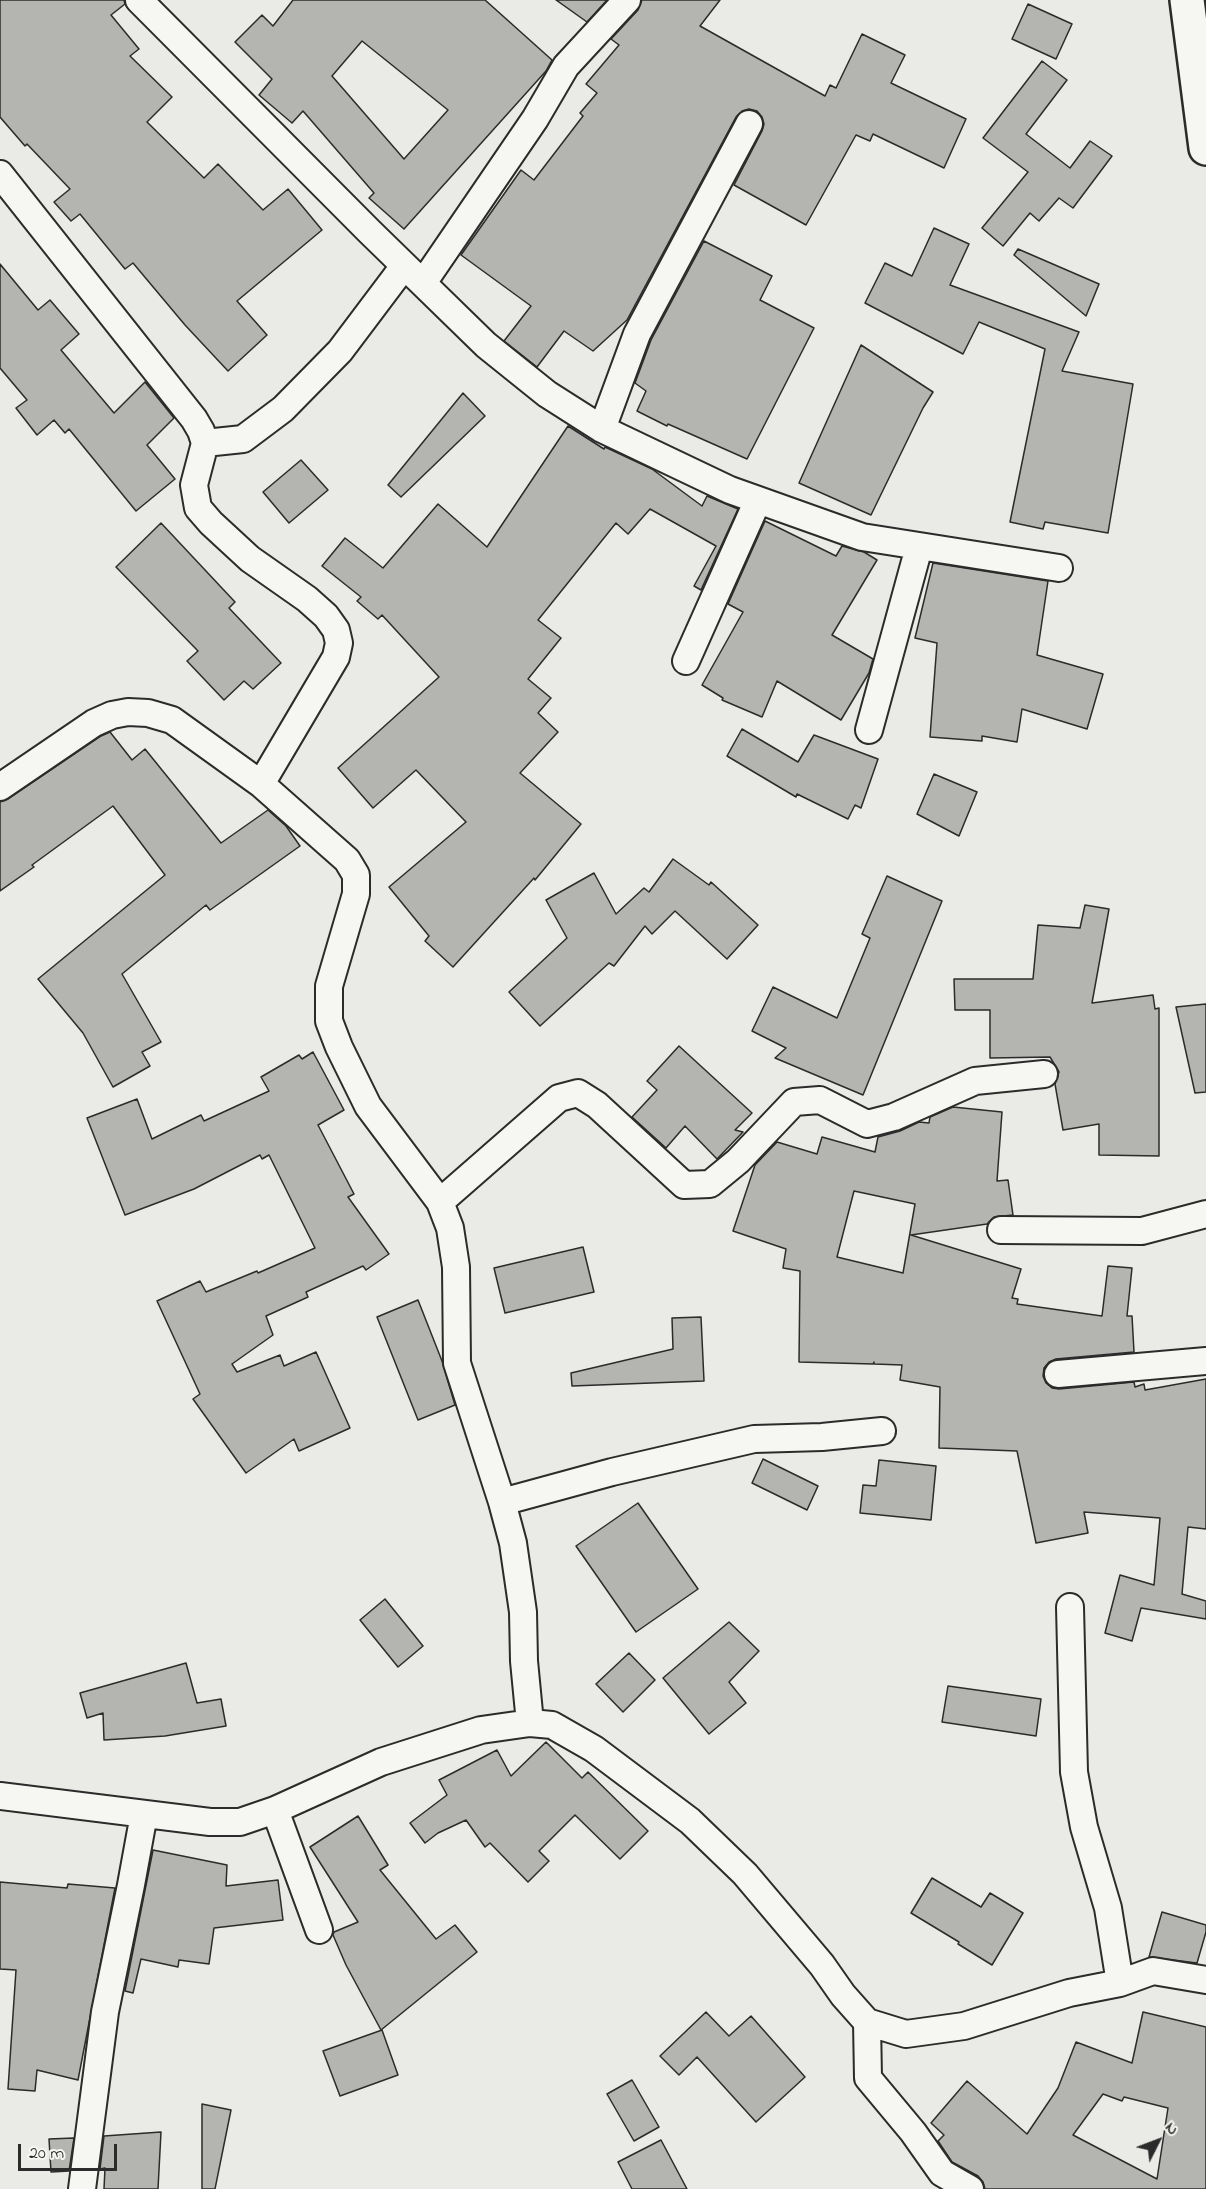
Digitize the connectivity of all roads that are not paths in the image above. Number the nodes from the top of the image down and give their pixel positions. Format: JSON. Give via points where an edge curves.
{"nodes":[{"id":1,"x":140,"y":0,"type":"edge"},
{"id":2,"x":627,"y":0,"type":"edge"},
{"id":3,"x":1187,"y":0,"type":"edge"},
{"id":4,"x":749,"y":124,"type":"dead end"},
{"id":5,"x":1206,"y":148,"type":"edge"},
{"id":6,"x":0,"y":174,"type":"edge"},
{"id":7,"x":404,"y":266,"type":"junction"},
{"id":8,"x":423,"y":284,"type":"junction"},
{"id":9,"x":602,"y":429,"type":"junction"},
{"id":10,"x":205,"y":443,"type":"junction"},
{"id":11,"x":758,"y":500,"type":"junction"},
{"id":12,"x":919,"y":547,"type":"junction"},
{"id":13,"x":1059,"y":568,"type":"dead end"},
{"id":14,"x":686,"y":661,"type":"dead end"},
{"id":15,"x":869,"y":730,"type":"dead end"},
{"id":16,"x":261,"y":784,"type":"junction"},
{"id":17,"x":0,"y":787,"type":"edge"},
{"id":18,"x":1044,"y":1074,"type":"dead end"},
{"id":19,"x":440,"y":1202,"type":"junction"},
{"id":20,"x":1206,"y":1214,"type":"edge"},
{"id":21,"x":1001,"y":1230,"type":"dead end"},
{"id":22,"x":1206,"y":1361,"type":"edge"},
{"id":23,"x":1059,"y":1374,"type":"dead end"},
{"id":24,"x":882,"y":1431,"type":"dead end"},
{"id":25,"x":502,"y":1502,"type":"junction"},
{"id":26,"x":1070,"y":1607,"type":"dead end"},
{"id":27,"x":530,"y":1723,"type":"junction"},
{"id":28,"x":0,"y":1796,"type":"edge"},
{"id":29,"x":275,"y":1809,"type":"junction"},
{"id":30,"x":144,"y":1814,"type":"junction"},
{"id":31,"x":319,"y":1930,"type":"dead end"},
{"id":32,"x":1206,"y":1980,"type":"edge"},
{"id":33,"x":1120,"y":1983,"type":"junction"},
{"id":34,"x":867,"y":2022,"type":"junction"},
{"id":35,"x":82,"y":2189,"type":"edge"},
{"id":36,"x":970,"y":2189,"type":"edge"}],
"edges":[{"from":1,"to":7,"type":"street"},
{"from":2,"to":8,"type":"street","via":[[566,66],[535,119]]},
{"from":3,"to":5,"type":"street"},
{"from":4,"to":9,"type":"street","via":[[637,334]]},
{"from":6,"to":10,"type":"street","via":[[194,419]]},
{"from":7,"to":8,"type":"street"},
{"from":7,"to":10,"type":"street","via":[[340,351],[283,409],[243,439]]},
{"from":8,"to":9,"type":"street","via":[[494,352],[547,394]]},
{"from":9,"to":11,"type":"street"},
{"from":10,"to":16,"type":"street","via":[[194,485],[198,508],[250,558],[326,616],[339,643],[336,657]]},
{"from":11,"to":12,"type":"street","via":[[862,537]]},
{"from":11,"to":14,"type":"street"},
{"from":12,"to":13,"type":"street"},
{"from":12,"to":15,"type":"street"},
{"from":16,"to":17,"type":"street","via":[[172,720],[148,712],[128,712],[94,723]]},
{"from":16,"to":19,"type":"street","via":[[347,860],[356,875],[356,894],[329,986],[329,1021],[368,1106]]},
{"from":18,"to":19,"type":"street","via":[[975,1081],[894,1117],[867,1124],[820,1100],[794,1102],[738,1161],[710,1184],[684,1185],[578,1093],[559,1098]]},
{"from":19,"to":25,"type":"street","via":[[450,1228],[456,1267],[457,1363]]},
{"from":20,"to":21,"type":"street","via":[[1142,1232]]},
{"from":22,"to":23,"type":"street"},
{"from":24,"to":25,"type":"street","via":[[753,1439]]},
{"from":25,"to":27,"type":"street","via":[[513,1543],[522,1612]]},
{"from":26,"to":33,"type":"street","via":[[1074,1772],[1084,1827],[1108,1908]]},
{"from":27,"to":29,"type":"street","via":[[481,1730],[381,1762]]},
{"from":27,"to":34,"type":"street","via":[[552,1725],[594,1749],[690,1821],[745,1874]]},
{"from":28,"to":30,"type":"street"},
{"from":29,"to":30,"type":"street","via":[[240,1822]]},
{"from":29,"to":31,"type":"street"},
{"from":30,"to":35,"type":"street","via":[[105,2012]]},
{"from":32,"to":33,"type":"street","via":[[1153,1971]]},
{"from":33,"to":34,"type":"street","via":[[1069,1993],[964,2026],[906,2034]]},
{"from":34,"to":36,"type":"street","via":[[868,2079],[942,2173]]}]}
